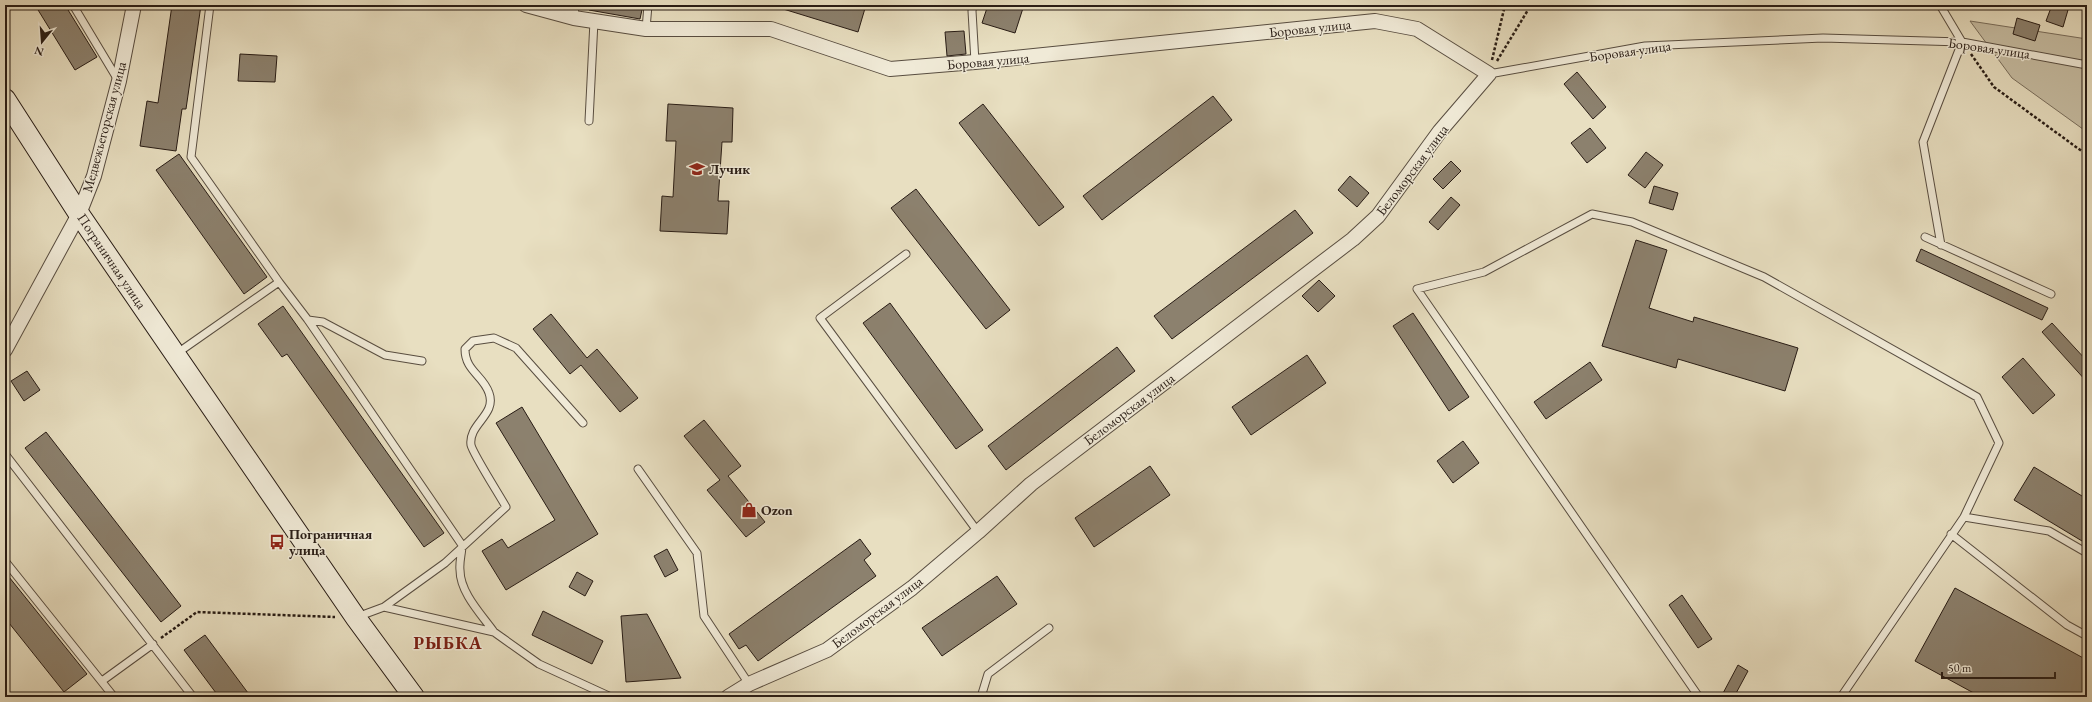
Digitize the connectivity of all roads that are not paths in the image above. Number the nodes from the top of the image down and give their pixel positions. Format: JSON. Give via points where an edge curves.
{"nodes":[{"id":1,"x":72,"y":5,"type":"edge"},
{"id":2,"x":134,"y":5,"type":"edge"},
{"id":3,"x":210,"y":5,"type":"edge"},
{"id":4,"x":526,"y":5,"type":"edge"},
{"id":5,"x":648,"y":5,"type":"edge"},
{"id":6,"x":973,"y":5,"type":"edge"},
{"id":7,"x":1940,"y":5,"type":"edge"},
{"id":8,"x":574,"y":12,"type":"edge"},
{"id":9,"x":594,"y":21,"type":"junction"},
{"id":10,"x":646,"y":29,"type":"junction"},
{"id":11,"x":1962,"y":42,"type":"junction"},
{"id":12,"x":975,"y":62,"type":"junction"},
{"id":13,"x":2087,"y":65,"type":"edge"},
{"id":14,"x":1489,"y":74,"type":"junction"},
{"id":15,"x":119,"y":81,"type":"junction"},
{"id":16,"x":5,"y":99,"type":"edge"},
{"id":17,"x":589,"y":121,"type":"dead end"},
{"id":18,"x":79,"y":214,"type":"junction"},
{"id":19,"x":1925,"y":237,"type":"dead end"},
{"id":20,"x":1941,"y":244,"type":"junction"},
{"id":21,"x":906,"y":254,"type":"dead end"},
{"id":22,"x":279,"y":282,"type":"junction"},
{"id":23,"x":2051,"y":294,"type":"dead end"},
{"id":24,"x":308,"y":320,"type":"junction"},
{"id":25,"x":5,"y":350,"type":"edge"},
{"id":26,"x":176,"y":354,"type":"junction"},
{"id":27,"x":422,"y":361,"type":"dead end"},
{"id":28,"x":583,"y":424,"type":"dead end"},
{"id":29,"x":5,"y":454,"type":"edge"},
{"id":30,"x":638,"y":469,"type":"dead end"},
{"id":31,"x":1964,"y":517,"type":"junction"},
{"id":32,"x":978,"y":532,"type":"junction"},
{"id":33,"x":1951,"y":534,"type":"junction"},
{"id":34,"x":462,"y":545,"type":"junction"},
{"id":35,"x":2087,"y":553,"type":"edge"},
{"id":36,"x":5,"y":560,"type":"edge"},
{"id":37,"x":384,"y":607,"type":"junction"},
{"id":38,"x":356,"y":618,"type":"junction"},
{"id":39,"x":1049,"y":628,"type":"dead end"},
{"id":40,"x":494,"y":632,"type":"junction"},
{"id":41,"x":2087,"y":636,"type":"edge"},
{"id":42,"x":153,"y":644,"type":"junction"},
{"id":43,"x":102,"y":681,"type":"junction"},
{"id":44,"x":749,"y":684,"type":"junction"},
{"id":45,"x":114,"y":697,"type":"edge"},
{"id":46,"x":193,"y":697,"type":"edge"},
{"id":47,"x":414,"y":697,"type":"edge"},
{"id":48,"x":611,"y":697,"type":"edge"},
{"id":49,"x":728,"y":697,"type":"edge"},
{"id":50,"x":981,"y":697,"type":"edge"},
{"id":51,"x":1699,"y":697,"type":"edge"},
{"id":52,"x":1841,"y":697,"type":"edge"}],
"edges":[{"from":1,"to":15,"type":"lane"},
{"from":2,"to":15,"type":"street","name":"Медвежьегорская улица"},
{"from":3,"to":22,"type":"lane","via":[[191,157]]},
{"from":4,"to":8,"type":"street","name":"Боровая улица"},
{"from":5,"to":10,"type":"lane"},
{"from":6,"to":12,"type":"lane"},
{"from":7,"to":11,"type":"lane"},
{"from":8,"to":9,"type":"street","name":"Боровая улица"},
{"from":9,"to":10,"type":"street","name":"Боровая улица"},
{"from":9,"to":17,"type":"lane"},
{"from":10,"to":12,"type":"street","name":"Боровая улица","via":[[771,29],[890,69]]},
{"from":11,"to":13,"type":"lane","name":"Боровая улица"},
{"from":11,"to":14,"type":"lane","name":"Боровая улица","via":[[1822,38],[1645,46]]},
{"from":11,"to":20,"type":"lane","via":[[1923,142]]},
{"from":12,"to":14,"type":"street","name":"Боровая улица","via":[[1375,21],[1417,29]]},
{"from":14,"to":32,"type":"street","name":"Беломорская улица","via":[[1440,131],[1378,216],[1353,239],[1030,484]]},
{"from":15,"to":18,"type":"street","name":"Медвежьегорская улица","via":[[94,176]]},
{"from":16,"to":18,"type":"main road","name":"Пограничная улица"},
{"from":18,"to":25,"type":"street","name":"Медвежьегорская улица"},
{"from":18,"to":26,"type":"main road","name":"Пограничная улица"},
{"from":19,"to":20,"type":"lane"},
{"from":20,"to":23,"type":"lane"},
{"from":21,"to":32,"type":"lane","via":[[820,318]]},
{"from":22,"to":24,"type":"lane"},
{"from":22,"to":26,"type":"lane"},
{"from":24,"to":27,"type":"lane","via":[[323,322],[385,355]]},
{"from":24,"to":34,"type":"lane"},
{"from":26,"to":38,"type":"main road","name":"Пограничная улица"},
{"from":28,"to":34,"type":"lane","via":[[516,348],[494,338],[473,341],[465,349],[465,360],[490,393],[489,412],[473,431],[472,446],[506,506]]},
{"from":29,"to":42,"type":"lane"},
{"from":30,"to":44,"type":"lane","via":[[697,553],[704,616]]},
{"from":31,"to":33,"type":"lane"},
{"from":31,"to":35,"type":"lane","via":[[2050,531]]},
{"from":31,"to":51,"type":"lane","via":[[2000,443],[1977,397],[1764,277],[1632,222],[1592,214],[1484,272],[1417,289]]},
{"from":32,"to":44,"type":"street","name":"Беломорская улица","via":[[912,588],[827,650]]},
{"from":33,"to":41,"type":"lane","via":[[2067,625]]},
{"from":33,"to":52,"type":"lane"},
{"from":34,"to":37,"type":"lane","via":[[445,563]]},
{"from":34,"to":40,"type":"lane","via":[[460,571],[463,584]]},
{"from":36,"to":43,"type":"lane"},
{"from":37,"to":38,"type":"lane"},
{"from":37,"to":40,"type":"lane"},
{"from":38,"to":47,"type":"main road","name":"Пограничная улица"},
{"from":39,"to":50,"type":"lane","via":[[988,674]]},
{"from":40,"to":48,"type":"lane","via":[[539,664]]},
{"from":42,"to":43,"type":"lane"},
{"from":42,"to":46,"type":"lane"},
{"from":43,"to":45,"type":"lane"},
{"from":44,"to":49,"type":"street","name":"Беломорская улица"}]}
